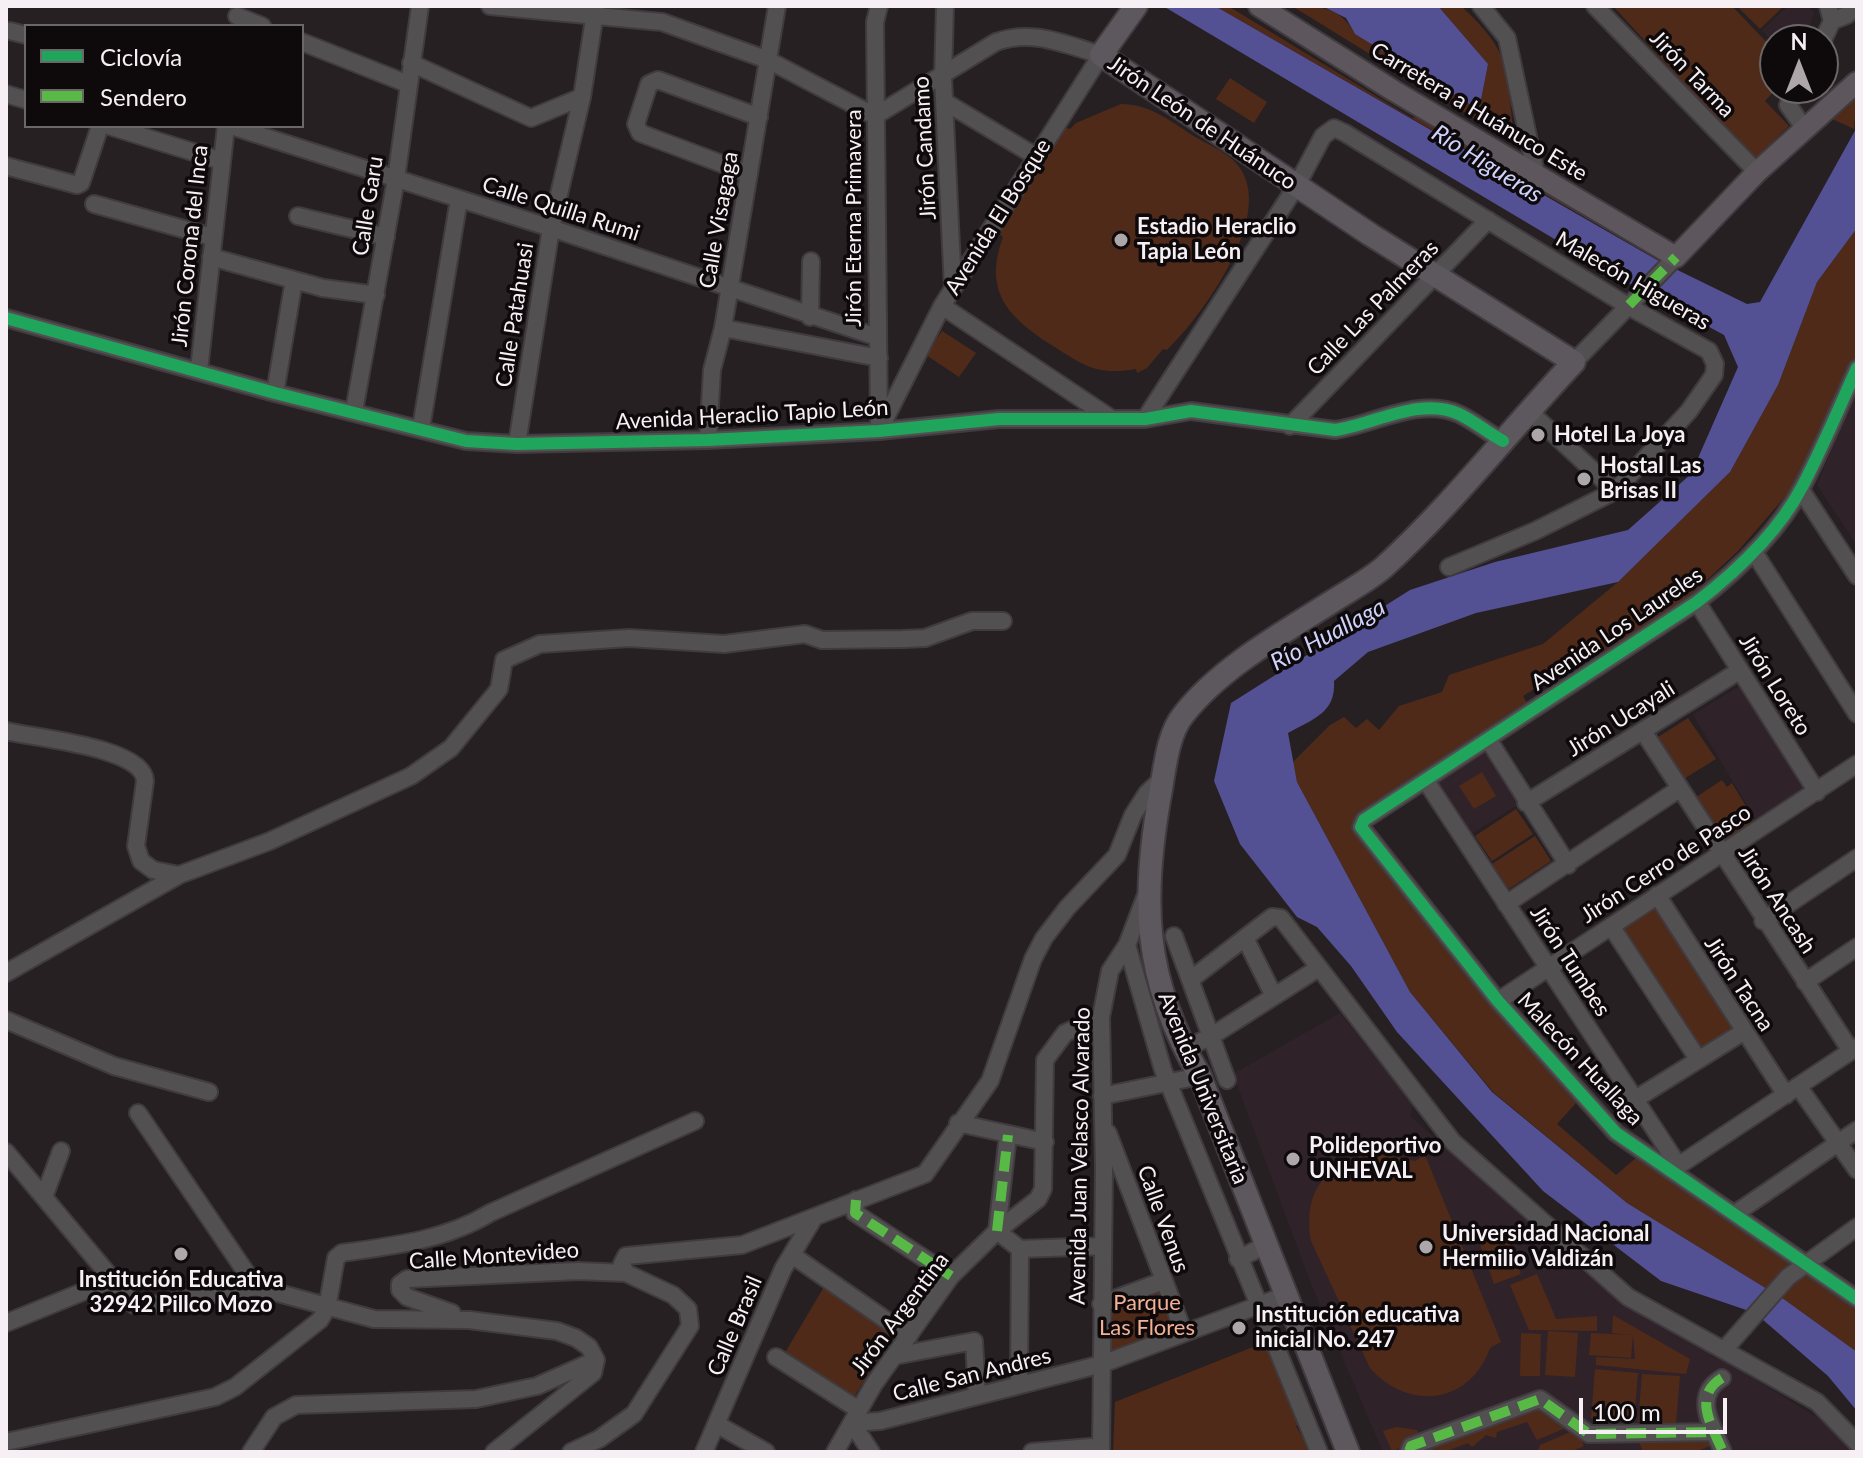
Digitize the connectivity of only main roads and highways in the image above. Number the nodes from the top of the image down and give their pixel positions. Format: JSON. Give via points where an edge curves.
{"nodes":[{"id":1,"x":1259,"y":6,"type":"edge"},
{"id":2,"x":1131,"y":8,"type":"edge"},
{"id":3,"x":1101,"y":55,"type":"joint"},
{"id":4,"x":1857,"y":82,"type":"edge"},
{"id":5,"x":1574,"y":362,"type":"joint"},
{"id":6,"x":1348,"y":1452,"type":"edge"}],
"edges":[{"from":1,"to":4,"type":"main road","name":"Carretera a Huánuco Este","via":[[1673,261],[1757,172]]},
{"from":2,"to":3,"type":"highway","name":"Avenida El Bosque"},
{"from":3,"to":5,"type":"highway","name":"Jirón León de Huánuco"},
{"from":5,"to":6,"type":"highway","name":"Avenida Universitaria","via":[[1380,570],[1218,681],[1182,716],[1163,778],[1149,885],[1148,933],[1154,961],[1184,1049],[1200,1076]]}]}
